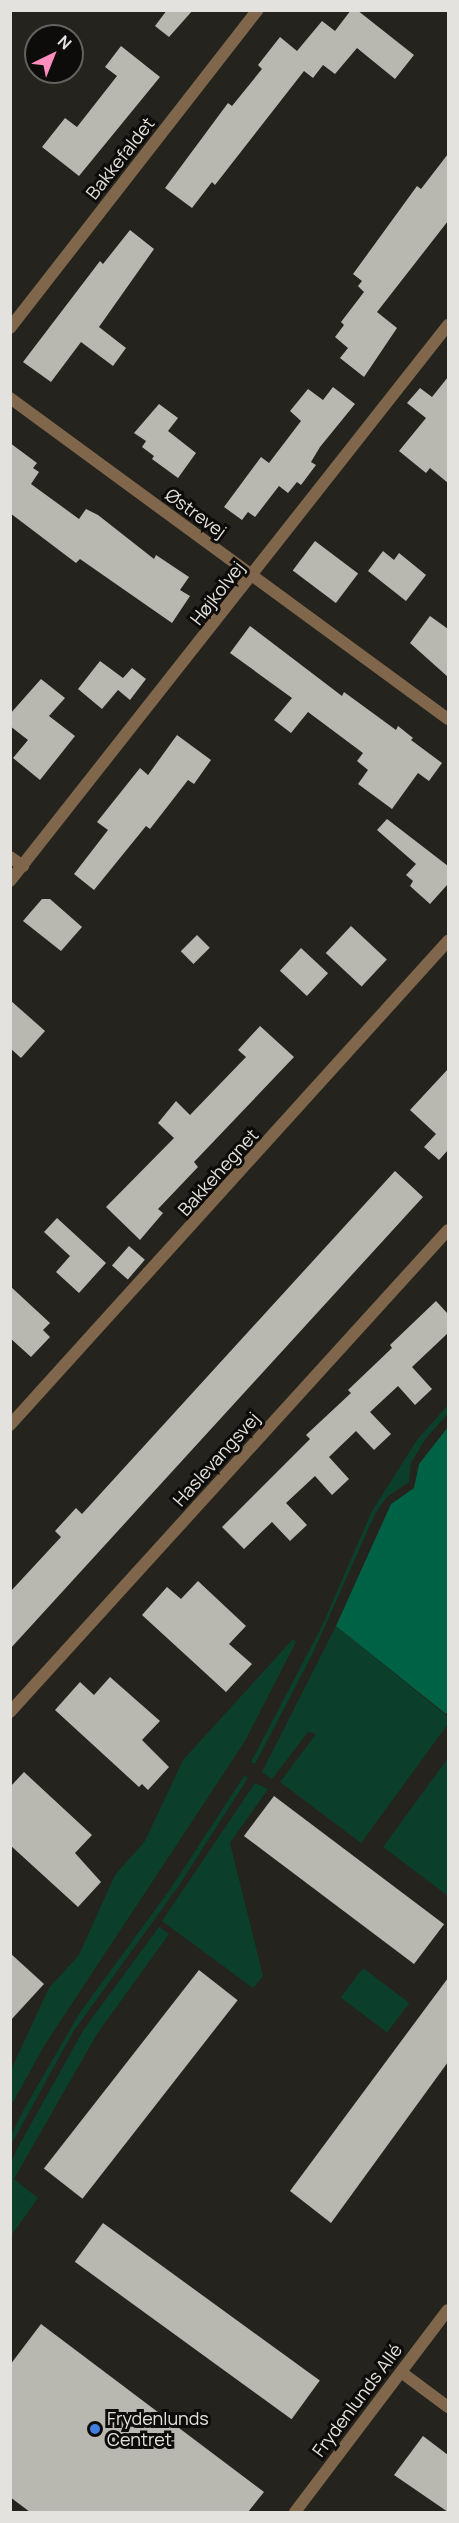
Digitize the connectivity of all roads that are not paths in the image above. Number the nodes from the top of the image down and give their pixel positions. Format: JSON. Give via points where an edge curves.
{"nodes":[{"id":1,"x":258,"y":10,"type":"edge"},
{"id":2,"x":448,"y":325,"type":"edge"},
{"id":3,"x":10,"y":328,"type":"edge"},
{"id":4,"x":10,"y":398,"type":"edge"},
{"id":5,"x":253,"y":577,"type":"junction"},
{"id":6,"x":448,"y":719,"type":"edge"},
{"id":7,"x":10,"y":857,"type":"edge"},
{"id":8,"x":23,"y":867,"type":"junction"},
{"id":9,"x":10,"y":881,"type":"edge"},
{"id":10,"x":448,"y":940,"type":"edge"},
{"id":11,"x":448,"y":1230,"type":"edge"},
{"id":12,"x":10,"y":1425,"type":"edge"},
{"id":13,"x":10,"y":1712,"type":"edge"},
{"id":14,"x":448,"y":2310,"type":"edge"},
{"id":15,"x":401,"y":2372,"type":"junction"},
{"id":16,"x":448,"y":2407,"type":"edge"},
{"id":17,"x":295,"y":2512,"type":"edge"}],
"edges":[{"from":1,"to":3,"type":"street","name":"Bakkefaldet"},
{"from":2,"to":5,"type":"street","name":"Højkolvej"},
{"from":4,"to":5,"type":"street","name":"Østrevej"},
{"from":5,"to":6,"type":"street","name":"Østrevej"},
{"from":5,"to":8,"type":"street","name":"Højkolvej"},
{"from":7,"to":8,"type":"street"},
{"from":8,"to":9,"type":"street","name":"Højkolvej"},
{"from":10,"to":12,"type":"street","name":"Bakkehegnet"},
{"from":11,"to":13,"type":"street","name":"Haslevangsvej"},
{"from":14,"to":15,"type":"street","name":"Frydenlunds Allé"},
{"from":15,"to":16,"type":"street"},
{"from":15,"to":17,"type":"street","name":"Frydenlunds Allé"}]}
